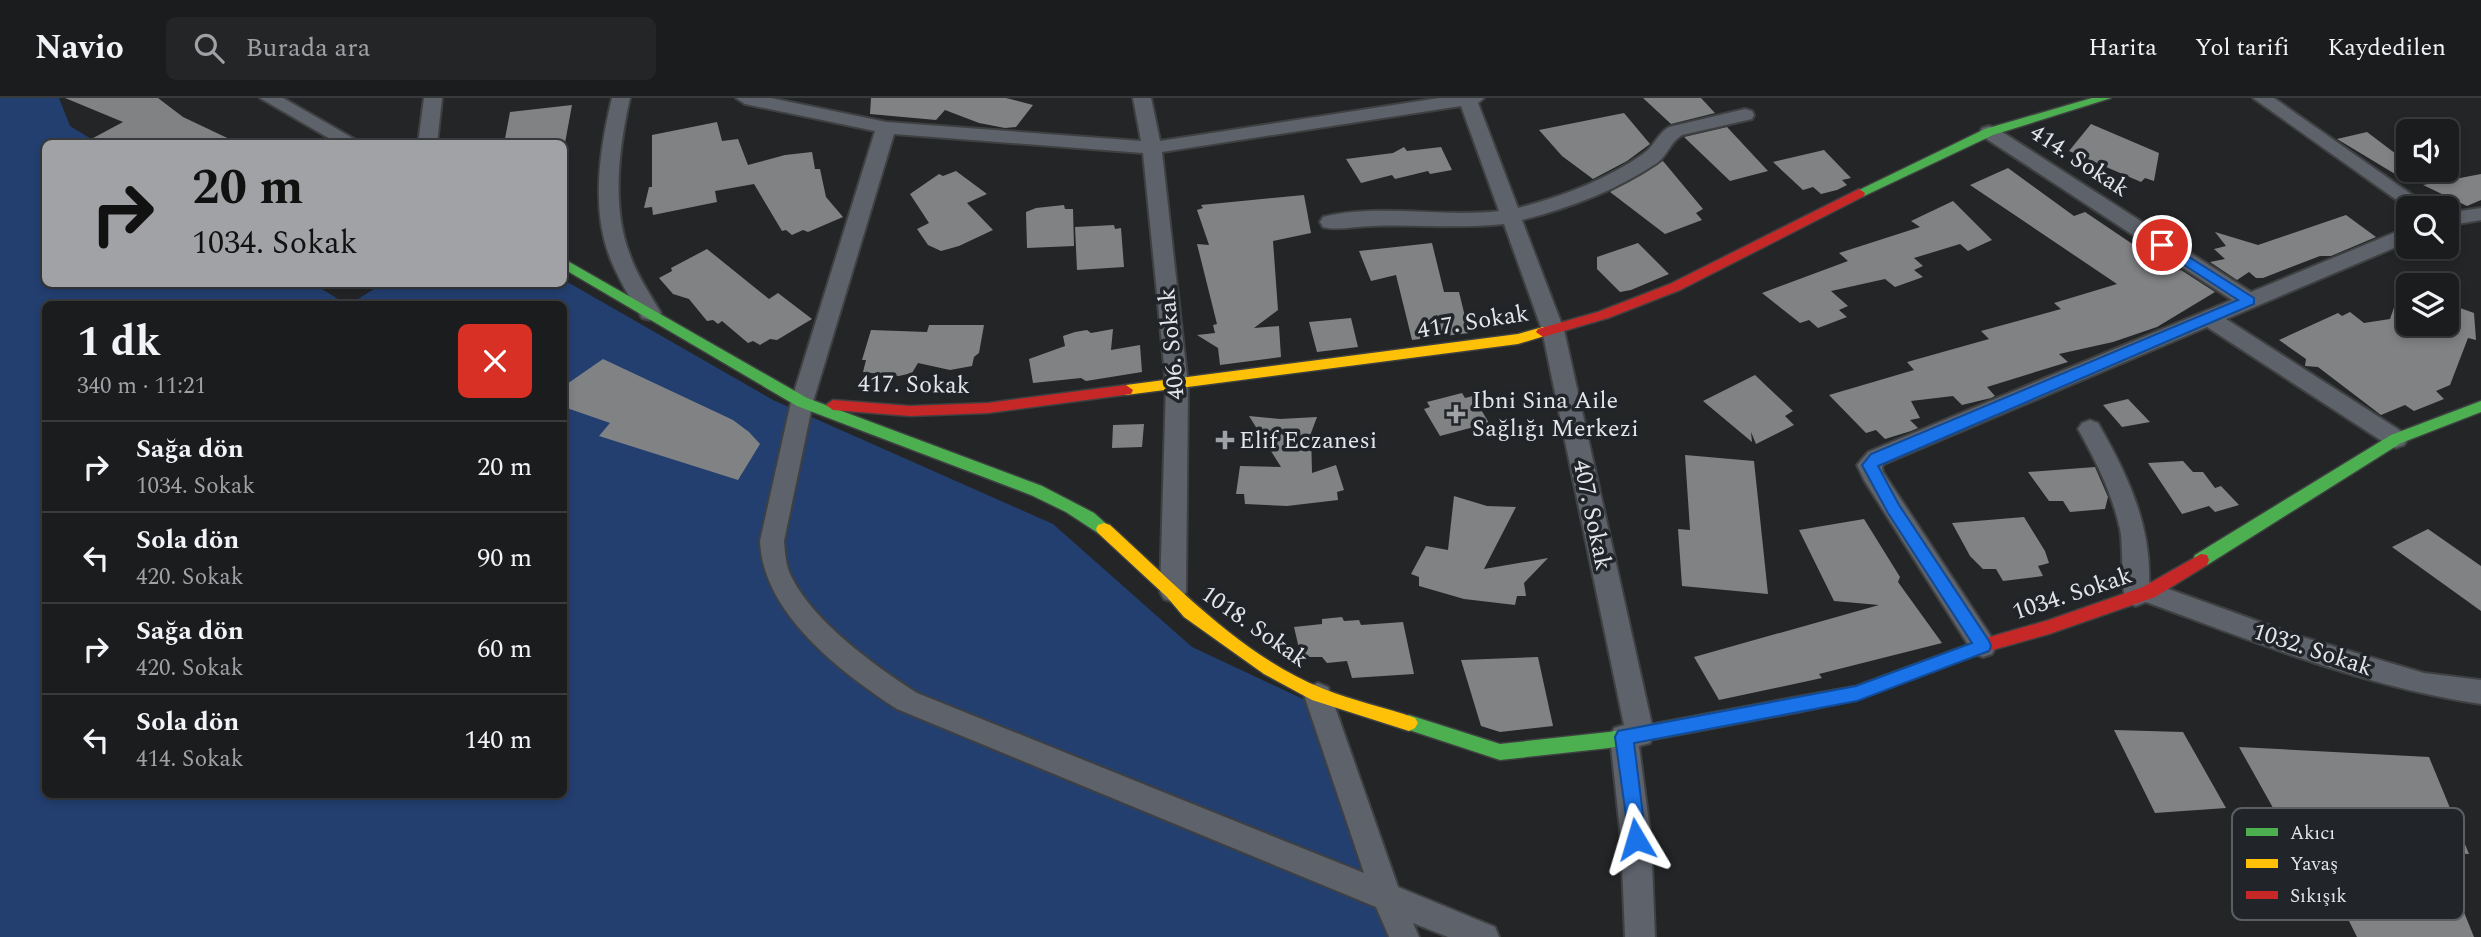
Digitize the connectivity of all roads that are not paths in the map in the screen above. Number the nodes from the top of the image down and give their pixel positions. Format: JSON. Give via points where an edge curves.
{"nodes":[{"id":1,"x":269,"y":98,"type":"edge"},
{"id":2,"x":433,"y":98,"type":"edge"},
{"id":3,"x":621,"y":98,"type":"edge"},
{"id":4,"x":745,"y":98,"type":"edge"},
{"id":5,"x":1142,"y":98,"type":"edge"},
{"id":6,"x":2105,"y":98,"type":"edge"},
{"id":7,"x":2262,"y":98,"type":"edge"},
{"id":8,"x":1472,"y":99,"type":"edge"},
{"id":9,"x":1429,"y":102,"type":"edge"},
{"id":10,"x":1745,"y":115,"type":"dead end"},
{"id":11,"x":886,"y":128,"type":"junction"},
{"id":12,"x":1989,"y":132,"type":"junction"},
{"id":13,"x":347,"y":140,"type":"edge"},
{"id":14,"x":428,"y":140,"type":"edge"},
{"id":15,"x":1152,"y":148,"type":"junction"},
{"id":16,"x":2404,"y":196,"type":"edge"},
{"id":17,"x":2481,"y":214,"type":"edge"},
{"id":18,"x":1513,"y":216,"type":"junction"},
{"id":19,"x":2459,"y":218,"type":"edge"},
{"id":20,"x":1330,"y":222,"type":"dead end"},
{"id":21,"x":2396,"y":239,"type":"edge"},
{"id":22,"x":567,"y":265,"type":"edge"},
{"id":23,"x":2249,"y":301,"type":"junction"},
{"id":24,"x":650,"y":313,"type":"junction"},
{"id":25,"x":2207,"y":317,"type":"junction"},
{"id":26,"x":1553,"y":330,"type":"junction"},
{"id":27,"x":1177,"y":384,"type":"junction"},
{"id":28,"x":802,"y":402,"type":"junction"},
{"id":29,"x":2481,"y":405,"type":"edge"},
{"id":30,"x":2090,"y":429,"type":"dead end"},
{"id":31,"x":2396,"y":439,"type":"junction"},
{"id":32,"x":1173,"y":592,"type":"junction"},
{"id":33,"x":2142,"y":594,"type":"junction"},
{"id":34,"x":1983,"y":646,"type":"junction"},
{"id":35,"x":2481,"y":692,"type":"edge"},
{"id":36,"x":1318,"y":695,"type":"junction"},
{"id":37,"x":1632,"y":736,"type":"junction"},
{"id":38,"x":1386,"y":896,"type":"junction"},
{"id":39,"x":1404,"y":937,"type":"edge"},
{"id":40,"x":1484,"y":937,"type":"edge"},
{"id":41,"x":1640,"y":937,"type":"edge"}],
"edges":[{"from":1,"to":13,"type":"street"},
{"from":2,"to":14,"type":"street"},
{"from":3,"to":24,"type":"street","via":[[615,119],[611,200],[616,246]]},
{"from":4,"to":11,"type":"street"},
{"from":5,"to":15,"type":"street","name":"406. Sokak"},
{"from":6,"to":12,"type":"street","name":"417. Sokak"},
{"from":7,"to":16,"type":"street"},
{"from":8,"to":9,"type":"street"},
{"from":8,"to":18,"type":"street","name":"407. Sokak"},
{"from":9,"to":15,"type":"street"},
{"from":10,"to":18,"type":"street","via":[[1676,131],[1654,156],[1609,182],[1564,204]]},
{"from":11,"to":15,"type":"street"},
{"from":11,"to":28,"type":"street"},
{"from":12,"to":23,"type":"street","name":"414. Sokak"},
{"from":12,"to":26,"type":"street","name":"417. Sokak","via":[[1875,184],[1675,287]]},
{"from":15,"to":27,"type":"street","name":"406. Sokak"},
{"from":17,"to":19,"type":"street"},
{"from":18,"to":20,"type":"street","via":[[1439,222],[1402,218]]},
{"from":18,"to":26,"type":"street","name":"407. Sokak"},
{"from":21,"to":23,"type":"street"},
{"from":22,"to":24,"type":"street","name":"1018. Sokak"},
{"from":23,"to":25,"type":"street"},
{"from":24,"to":28,"type":"street","name":"1018. Sokak"},
{"from":25,"to":31,"type":"street"},
{"from":25,"to":34,"type":"street","via":[[1876,458],[1869,465]]},
{"from":26,"to":27,"type":"street","name":"417. Sokak","via":[[1518,339]]},
{"from":26,"to":37,"type":"street","name":"407. Sokak"},
{"from":27,"to":28,"type":"street","name":"417. Sokak","via":[[988,408],[910,411]]},
{"from":27,"to":32,"type":"street","name":"406. Sokak"},
{"from":28,"to":32,"type":"street","name":"1018. Sokak","via":[[1023,484],[1070,506],[1102,528]]},
{"from":28,"to":38,"type":"street","via":[[772,541],[773,561],[780,582],[801,612],[861,671],[907,701]]},
{"from":29,"to":31,"type":"street","name":"1034. Sokak"},
{"from":30,"to":33,"type":"street","via":[[2123,493],[2138,553]]},
{"from":31,"to":33,"type":"street","name":"1034. Sokak"},
{"from":32,"to":36,"type":"street","name":"1018. Sokak","via":[[1190,611],[1270,669]]},
{"from":33,"to":34,"type":"street","name":"1034. Sokak"},
{"from":33,"to":35,"type":"street","name":"1032. Sokak","via":[[2424,684]]},
{"from":34,"to":37,"type":"street","name":"1034. Sokak","via":[[1857,693]]},
{"from":36,"to":37,"type":"street","name":"1018. Sokak","via":[[1500,752]]},
{"from":36,"to":38,"type":"street"},
{"from":37,"to":41,"type":"street","name":"407. Sokak"},
{"from":38,"to":39,"type":"street"},
{"from":38,"to":40,"type":"street"}]}
